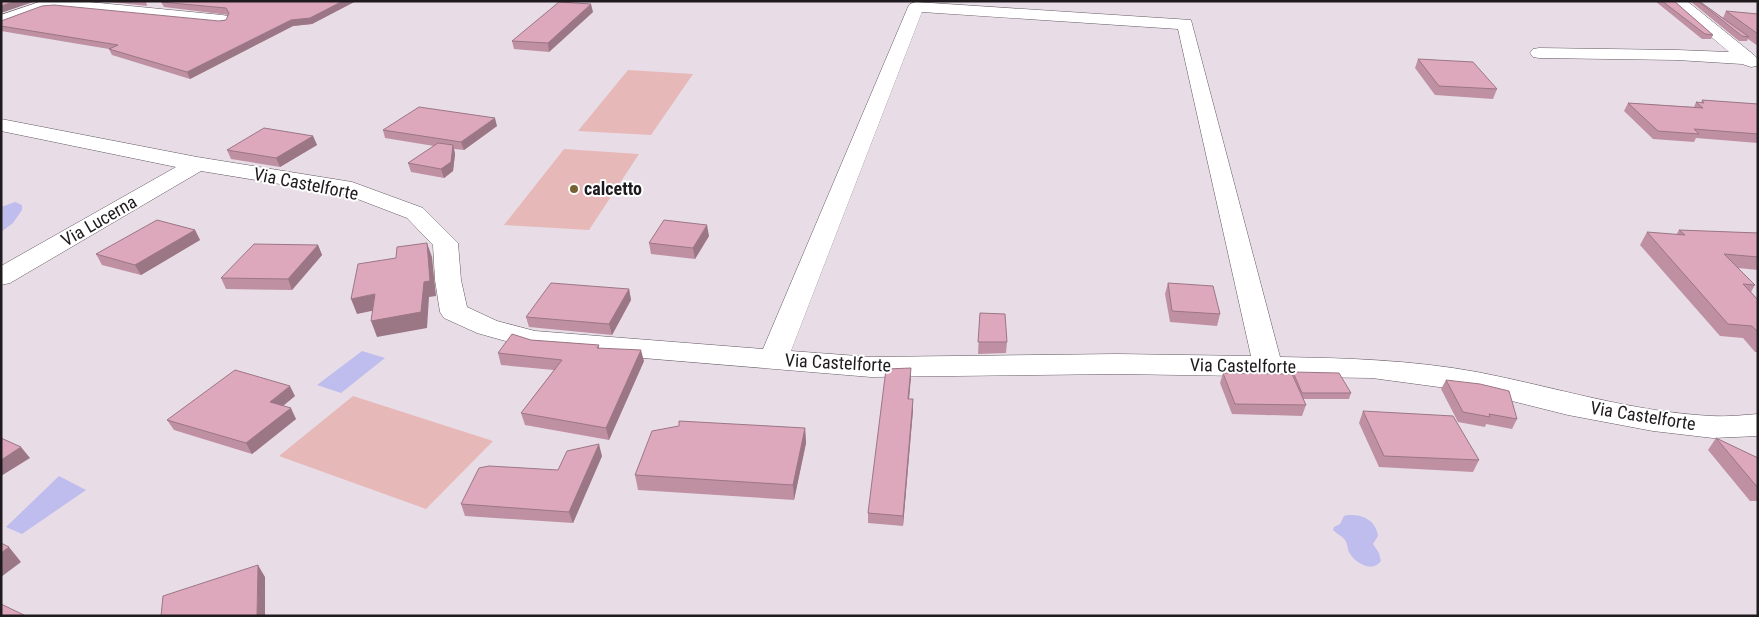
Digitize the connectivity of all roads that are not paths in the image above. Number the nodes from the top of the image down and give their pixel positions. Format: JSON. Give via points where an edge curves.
{"nodes":[{"id":1,"x":1676,"y":1,"type":"edge"},
{"id":2,"x":222,"y":20,"type":"edge"},
{"id":3,"x":1,"y":21,"type":"edge"},
{"id":4,"x":1539,"y":53,"type":"dead end"},
{"id":5,"x":1753,"y":63,"type":"edge"},
{"id":6,"x":1,"y":125,"type":"edge"},
{"id":7,"x":197,"y":164,"type":"junction"},
{"id":8,"x":1,"y":277,"type":"edge"},
{"id":9,"x":773,"y":359,"type":"junction"},
{"id":10,"x":1268,"y":367,"type":"junction"},
{"id":11,"x":1758,"y":426,"type":"edge"}],
"edges":[{"from":1,"to":5,"type":"street"},
{"from":2,"to":3,"type":"street","via":[[56,4]]},
{"from":4,"to":5,"type":"street","via":[[1677,55]]},
{"from":6,"to":7,"type":"street","name":"Via Castelforte"},
{"from":7,"to":8,"type":"street","name":"Via Lucerna"},
{"from":7,"to":9,"type":"street","name":"Via Castelforte","via":[[352,189],[415,213],[445,243],[454,312],[487,328],[534,340]]},
{"from":9,"to":10,"type":"street","name":"Via Castelforte","via":[[871,367],[1117,364]]},
{"from":9,"to":10,"type":"street","via":[[916,7],[1184,17]]},
{"from":10,"to":11,"type":"street","name":"Via Castelforte","via":[[1372,368],[1476,382],[1652,420],[1713,426]]}]}
